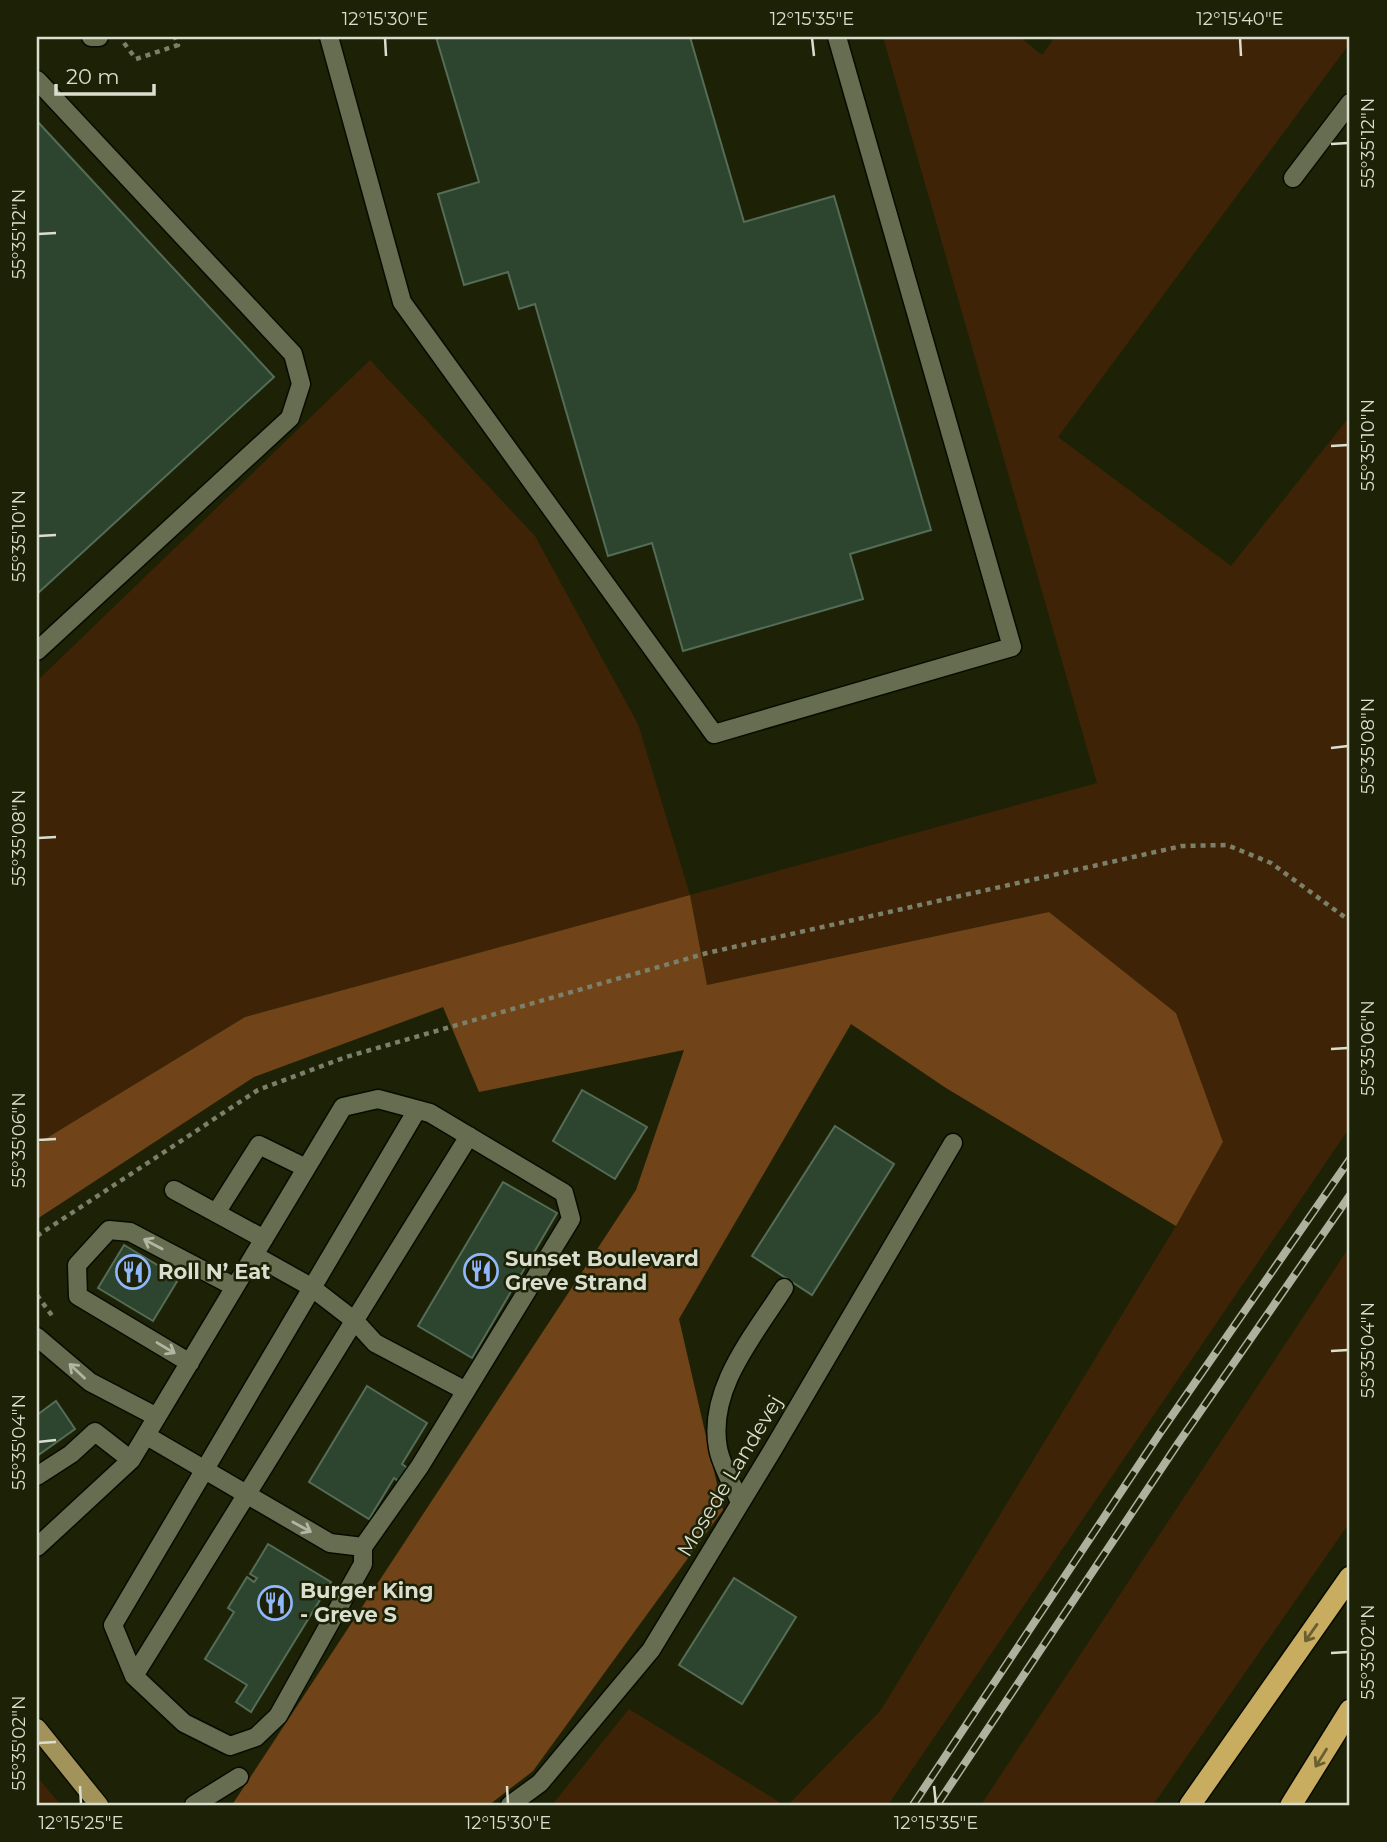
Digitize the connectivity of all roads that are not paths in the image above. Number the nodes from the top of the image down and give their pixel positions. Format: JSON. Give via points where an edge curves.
{"nodes":[{"id":1,"x":91,"y":37,"type":"edge"},
{"id":2,"x":99,"y":37,"type":"edge"},
{"id":3,"x":329,"y":37,"type":"edge"},
{"id":4,"x":836,"y":37,"type":"edge"},
{"id":5,"x":37,"y":80,"type":"edge"},
{"id":6,"x":1350,"y":103,"type":"edge"},
{"id":7,"x":1293,"y":178,"type":"dead end"},
{"id":8,"x":37,"y":652,"type":"edge"},
{"id":9,"x":417,"y":1110,"type":"junction"},
{"id":10,"x":469,"y":1136,"type":"junction"},
{"id":11,"x":953,"y":1143,"type":"dead end"},
{"id":12,"x":306,"y":1168,"type":"junction"},
{"id":13,"x":174,"y":1189,"type":"dead end"},
{"id":14,"x":216,"y":1213,"type":"junction"},
{"id":15,"x":264,"y":1239,"type":"junction"},
{"id":16,"x":254,"y":1255,"type":"junction"},
{"id":17,"x":235,"y":1287,"type":"junction"},
{"id":18,"x":311,"y":1287,"type":"junction"},
{"id":19,"x":784,"y":1288,"type":"dead end"},
{"id":20,"x":355,"y":1321,"type":"junction"},
{"id":21,"x":37,"y":1337,"type":"edge"},
{"id":22,"x":190,"y":1363,"type":"junction"},
{"id":23,"x":466,"y":1391,"type":"junction"},
{"id":24,"x":157,"y":1417,"type":"junction"},
{"id":25,"x":147,"y":1436,"type":"junction"},
{"id":26,"x":131,"y":1460,"type":"junction"},
{"id":27,"x":203,"y":1469,"type":"junction"},
{"id":28,"x":37,"y":1476,"type":"edge"},
{"id":29,"x":244,"y":1494,"type":"junction"},
{"id":30,"x":740,"y":1503,"type":"junction"},
{"id":31,"x":37,"y":1547,"type":"edge"},
{"id":32,"x":363,"y":1547,"type":"junction"},
{"id":33,"x":1350,"y":1577,"type":"edge"},
{"id":34,"x":134,"y":1676,"type":"junction"},
{"id":35,"x":1350,"y":1710,"type":"edge"},
{"id":36,"x":37,"y":1728,"type":"edge"},
{"id":37,"x":239,"y":1777,"type":"dead end"},
{"id":38,"x":99,"y":1805,"type":"edge"},
{"id":39,"x":194,"y":1805,"type":"edge"},
{"id":40,"x":510,"y":1805,"type":"edge"},
{"id":41,"x":1190,"y":1805,"type":"edge"},
{"id":42,"x":1291,"y":1805,"type":"edge"}],
"edges":[{"from":1,"to":2,"type":"lane"},
{"from":3,"to":4,"type":"lane","via":[[402,302],[714,734],[1012,648]]},
{"from":5,"to":8,"type":"lane","via":[[293,355],[301,384],[290,418]]},
{"from":6,"to":7,"type":"lane"},
{"from":9,"to":10,"type":"lane"},
{"from":9,"to":12,"type":"lane","via":[[378,1099],[343,1107]]},
{"from":9,"to":18,"type":"lane"},
{"from":10,"to":20,"type":"lane"},
{"from":10,"to":23,"type":"lane","via":[[564,1193],[571,1219]]},
{"from":11,"to":30,"type":"lane","name":"Mosede Landevej"},
{"from":12,"to":14,"type":"lane","via":[[259,1145]]},
{"from":12,"to":15,"type":"lane"},
{"from":13,"to":14,"type":"lane"},
{"from":14,"to":15,"type":"lane"},
{"from":15,"to":16,"type":"lane"},
{"from":16,"to":17,"type":"lane"},
{"from":16,"to":18,"type":"lane"},
{"from":17,"to":22,"type":"lane"},
{"from":17,"to":22,"type":"lane","one_way":true,"via":[[130,1232],[109,1230],[77,1265],[78,1296]]},
{"from":18,"to":20,"type":"lane"},
{"from":18,"to":27,"type":"lane"},
{"from":19,"to":30,"type":"lane","via":[[725,1386],[717,1423],[718,1450]]},
{"from":20,"to":23,"type":"lane","via":[[376,1343]]},
{"from":20,"to":29,"type":"lane"},
{"from":24,"to":21,"type":"lane","one_way":true,"via":[[90,1382]]},
{"from":22,"to":24,"type":"lane"},
{"from":23,"to":32,"type":"lane"},
{"from":24,"to":25,"type":"lane"},
{"from":25,"to":26,"type":"lane"},
{"from":25,"to":27,"type":"lane"},
{"from":26,"to":28,"type":"lane","via":[[95,1432]]},
{"from":26,"to":31,"type":"lane"},
{"from":27,"to":29,"type":"lane"},
{"from":27,"to":34,"type":"lane","via":[[113,1625]]},
{"from":29,"to":32,"type":"lane","one_way":true,"via":[[330,1542]]},
{"from":29,"to":34,"type":"lane"},
{"from":30,"to":40,"type":"lane","name":"Mosede Landevej","via":[[651,1650],[540,1783]]},
{"from":32,"to":34,"type":"lane","via":[[363,1564],[278,1716],[256,1737],[230,1746],[184,1723]]},
{"from":33,"to":41,"type":"highway","one_way":true},
{"from":35,"to":42,"type":"highway","one_way":true},
{"from":36,"to":38,"type":"main road"},
{"from":37,"to":39,"type":"lane"}]}
